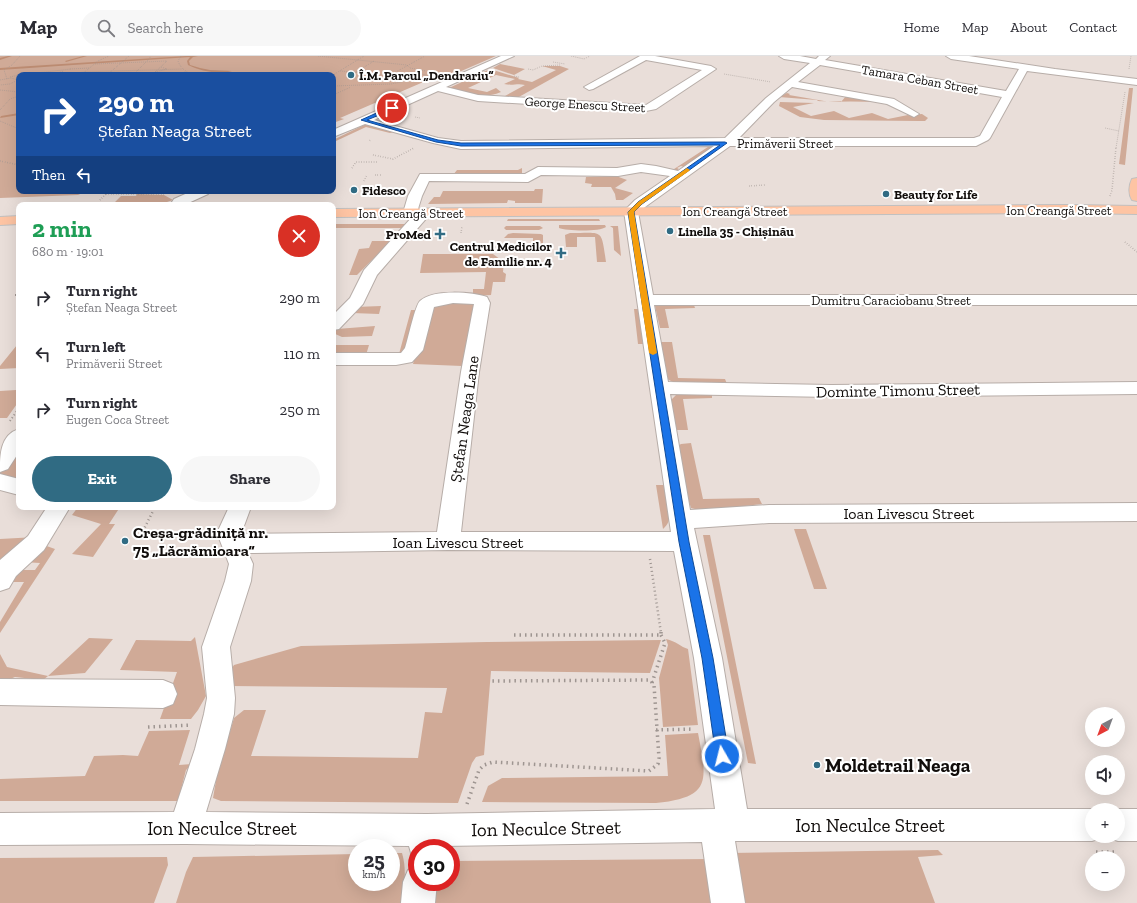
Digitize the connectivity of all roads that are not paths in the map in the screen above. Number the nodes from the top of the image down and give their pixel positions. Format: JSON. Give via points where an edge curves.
{"nodes":[{"id":1,"x":509,"y":56,"type":"edge"},
{"id":2,"x":784,"y":56,"type":"edge"},
{"id":3,"x":951,"y":56,"type":"edge"},
{"id":4,"x":822,"y":59,"type":"edge"},
{"id":5,"x":1004,"y":60,"type":"edge"},
{"id":6,"x":1024,"y":68,"type":"junction"},
{"id":7,"x":1137,"y":82,"type":"edge"},
{"id":8,"x":790,"y":84,"type":"junction"},
{"id":9,"x":589,"y":87,"type":"dead end"},
{"id":10,"x":436,"y":88,"type":"junction"},
{"id":11,"x":1009,"y":95,"type":"junction"},
{"id":12,"x":770,"y":100,"type":"junction"},
{"id":13,"x":786,"y":100,"type":"dead end"},
{"id":14,"x":838,"y":103,"type":"dead end"},
{"id":15,"x":896,"y":104,"type":"junction"},
{"id":16,"x":914,"y":114,"type":"dead end"},
{"id":17,"x":363,"y":120,"type":"junction"},
{"id":18,"x":336,"y":133,"type":"edge"},
{"id":19,"x":725,"y":143,"type":"junction"},
{"id":20,"x":679,"y":175,"type":"junction"},
{"id":21,"x":1137,"y":182,"type":"edge"},
{"id":22,"x":196,"y":194,"type":"edge"},
{"id":23,"x":1137,"y":197,"type":"edge"},
{"id":24,"x":179,"y":202,"type":"edge"},
{"id":25,"x":1137,"y":210,"type":"edge"},
{"id":26,"x":631,"y":212,"type":"junction"},
{"id":27,"x":336,"y":213,"type":"edge"},
{"id":28,"x":417,"y":213,"type":"junction"},
{"id":29,"x":16,"y":220,"type":"edge"},
{"id":30,"x":0,"y":221,"type":"edge"},
{"id":31,"x":645,"y":300,"type":"junction"},
{"id":32,"x":1137,"y":300,"type":"edge"},
{"id":33,"x":336,"y":323,"type":"edge"},
{"id":34,"x":336,"y":359,"type":"edge"},
{"id":35,"x":659,"y":388,"type":"junction"},
{"id":36,"x":1137,"y":388,"type":"edge"},
{"id":37,"x":16,"y":440,"type":"edge"},
{"id":38,"x":0,"y":464,"type":"edge"},
{"id":39,"x":0,"y":482,"type":"edge"},
{"id":40,"x":16,"y":486,"type":"edge"},
{"id":41,"x":57,"y":510,"type":"edge"},
{"id":42,"x":239,"y":510,"type":"edge"},
{"id":43,"x":1137,"y":512,"type":"edge"},
{"id":44,"x":682,"y":531,"type":"junction"},
{"id":45,"x":448,"y":541,"type":"junction"},
{"id":46,"x":232,"y":544,"type":"junction"},
{"id":47,"x":0,"y":581,"type":"edge"},
{"id":48,"x":0,"y":692,"type":"edge"},
{"id":49,"x":163,"y":694,"type":"dead end"},
{"id":50,"x":724,"y":825,"type":"junction"},
{"id":51,"x":1085,"y":825,"type":"edge"},
{"id":52,"x":1125,"y":825,"type":"edge"},
{"id":53,"x":1137,"y":825,"type":"edge"},
{"id":54,"x":185,"y":828,"type":"junction"},
{"id":55,"x":0,"y":829,"type":"edge"},
{"id":56,"x":437,"y":836,"type":"edge"},
{"id":57,"x":419,"y":891,"type":"edge"},
{"id":58,"x":418,"y":903,"type":"edge"},
{"id":59,"x":728,"y":903,"type":"edge"}],
"edges":[{"from":1,"to":10,"type":"street"},
{"from":2,"to":4,"type":"street","name":"Tamara Ceban Street"},
{"from":3,"to":5,"type":"street"},
{"from":4,"to":8,"type":"street"},
{"from":4,"to":11,"type":"street","name":"Tamara Ceban Street"},
{"from":5,"to":6,"type":"street"},
{"from":6,"to":7,"type":"street"},
{"from":6,"to":11,"type":"street","name":"Primăverii Street"},
{"from":8,"to":12,"type":"street"},
{"from":8,"to":15,"type":"street","via":[[881,99]]},
{"from":9,"to":10,"type":"street","name":"George Enescu Street","via":[[645,58],[711,69],[652,107],[646,108],[478,98]]},
{"from":10,"to":17,"type":"street"},
{"from":11,"to":19,"type":"street","name":"Primăverii Street","via":[[984,138],[976,142]]},
{"from":12,"to":13,"type":"street"},
{"from":12,"to":19,"type":"street"},
{"from":14,"to":15,"type":"street"},
{"from":15,"to":16,"type":"street"},
{"from":17,"to":18,"type":"street"},
{"from":17,"to":19,"type":"street","name":"Primăverii Street","via":[[453,144]]},
{"from":19,"to":20,"type":"street"},
{"from":20,"to":26,"type":"street"},
{"from":20,"to":28,"type":"street","via":[[647,167],[627,168],[618,172],[538,171],[528,178],[425,177],[415,196]]},
{"from":21,"to":23,"type":"main road"},
{"from":22,"to":24,"type":"street"},
{"from":25,"to":26,"type":"main road","name":"Ion Creangă Street"},
{"from":26,"to":28,"type":"main road","name":"Ion Creangă Street"},
{"from":26,"to":31,"type":"street"},
{"from":27,"to":28,"type":"main road","name":"Ion Creangă Street"},
{"from":28,"to":33,"type":"street","via":[[370,274],[357,300]]},
{"from":29,"to":30,"type":"main road"},
{"from":31,"to":32,"type":"street","name":"Dumitru Caraciobanu Street"},
{"from":31,"to":35,"type":"street"},
{"from":34,"to":45,"type":"street","name":"Ștefan Neaga Lane","via":[[406,358],[414,350],[426,304],[437,299],[478,300],[482,303],[470,372]]},
{"from":35,"to":36,"type":"street","name":"Dominte Timonu Street","via":[[831,391]]},
{"from":35,"to":44,"type":"street"},
{"from":37,"to":38,"type":"street"},
{"from":39,"to":40,"type":"street"},
{"from":41,"to":47,"type":"street","via":[[36,543],[7,569]]},
{"from":42,"to":46,"type":"street","via":[[229,533]]},
{"from":43,"to":44,"type":"street","name":"Ioan Livescu Street","via":[[769,514]]},
{"from":44,"to":45,"type":"street","name":"Ioan Livescu Street"},
{"from":44,"to":50,"type":"street","via":[[708,658],[718,728]]},
{"from":45,"to":46,"type":"street","name":"Ioan Livescu Street"},
{"from":46,"to":54,"type":"street","via":[[241,564],[216,648],[221,698],[219,714]]},
{"from":48,"to":49,"type":"street"},
{"from":50,"to":51,"type":"street","name":"Ion Neculce Street"},
{"from":50,"to":56,"type":"street","name":"Ion Neculce Street"},
{"from":50,"to":59,"type":"street"},
{"from":52,"to":53,"type":"street"},
{"from":54,"to":55,"type":"street","name":"Ion Neculce Street"},
{"from":54,"to":56,"type":"street","name":"Ion Neculce Street"},
{"from":57,"to":58,"type":"street"}]}
